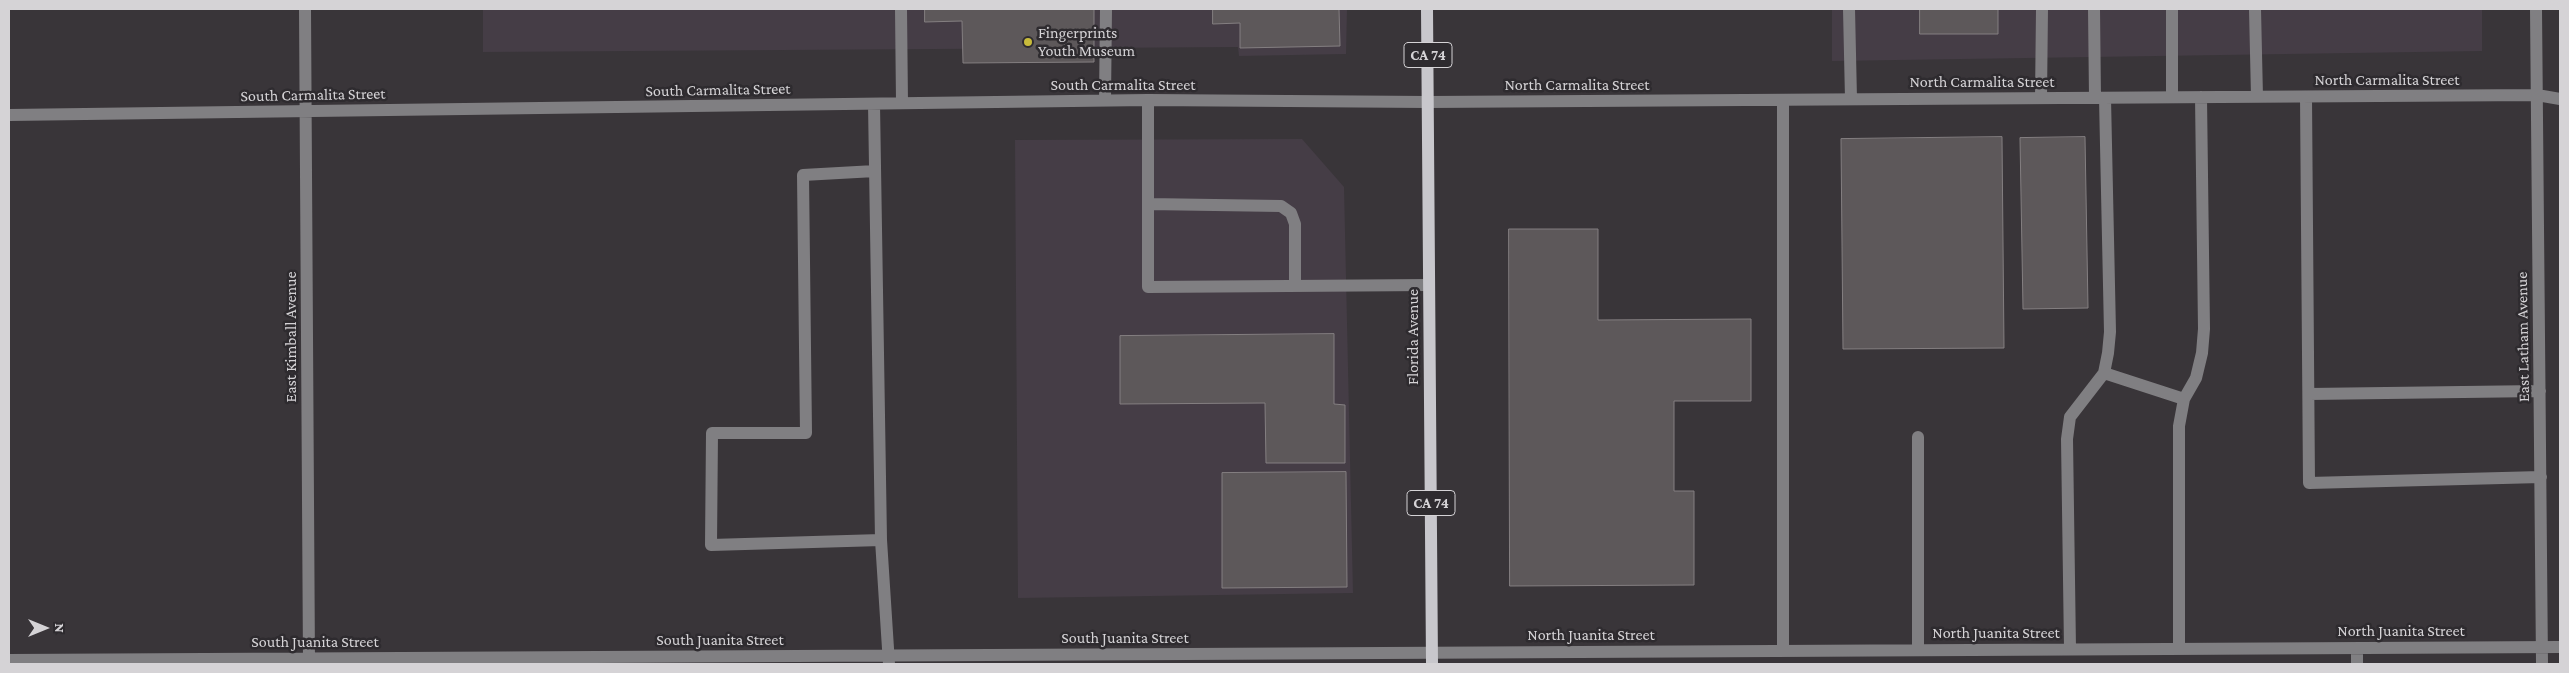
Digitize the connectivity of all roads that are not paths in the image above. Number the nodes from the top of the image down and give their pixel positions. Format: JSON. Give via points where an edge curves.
{"nodes":[{"id":1,"x":305,"y":9,"type":"edge"},
{"id":2,"x":901,"y":9,"type":"edge"},
{"id":3,"x":1106,"y":9,"type":"edge"},
{"id":4,"x":1427,"y":9,"type":"edge"},
{"id":5,"x":1849,"y":9,"type":"edge"},
{"id":6,"x":2042,"y":9,"type":"edge"},
{"id":7,"x":2094,"y":9,"type":"edge"},
{"id":8,"x":2172,"y":9,"type":"edge"},
{"id":9,"x":2255,"y":9,"type":"edge"},
{"id":10,"x":2536,"y":9,"type":"edge"},
{"id":11,"x":2537,"y":95,"type":"junction"},
{"id":12,"x":2172,"y":97,"type":"junction"},
{"id":13,"x":2200,"y":97,"type":"junction"},
{"id":14,"x":2256,"y":97,"type":"junction"},
{"id":15,"x":2306,"y":97,"type":"junction"},
{"id":16,"x":2041,"y":98,"type":"junction"},
{"id":17,"x":2100,"y":98,"type":"junction"},
{"id":18,"x":2560,"y":98,"type":"edge"},
{"id":19,"x":1851,"y":99,"type":"junction"},
{"id":20,"x":1106,"y":100,"type":"junction"},
{"id":21,"x":1148,"y":100,"type":"junction"},
{"id":22,"x":1783,"y":100,"type":"junction"},
{"id":23,"x":1428,"y":102,"type":"junction"},
{"id":24,"x":874,"y":104,"type":"junction"},
{"id":25,"x":902,"y":104,"type":"junction"},
{"id":26,"x":306,"y":111,"type":"junction"},
{"id":27,"x":9,"y":115,"type":"edge"},
{"id":28,"x":875,"y":171,"type":"junction"},
{"id":29,"x":1148,"y":204,"type":"junction"},
{"id":30,"x":1429,"y":285,"type":"junction"},
{"id":31,"x":1295,"y":286,"type":"junction"},
{"id":32,"x":2104,"y":373,"type":"junction"},
{"id":33,"x":2540,"y":391,"type":"junction"},
{"id":34,"x":2309,"y":394,"type":"junction"},
{"id":35,"x":2184,"y":399,"type":"junction"},
{"id":36,"x":1918,"y":437,"type":"dead end"},
{"id":37,"x":2541,"y":478,"type":"junction"},
{"id":38,"x":881,"y":540,"type":"junction"},
{"id":39,"x":2542,"y":647,"type":"junction"},
{"id":40,"x":2560,"y":647,"type":"edge"},
{"id":41,"x":2358,"y":648,"type":"junction"},
{"id":42,"x":2070,"y":649,"type":"junction"},
{"id":43,"x":2179,"y":649,"type":"junction"},
{"id":44,"x":1918,"y":650,"type":"junction"},
{"id":45,"x":1746,"y":651,"type":"junction"},
{"id":46,"x":1783,"y":651,"type":"junction"},
{"id":47,"x":1432,"y":658,"type":"edge"},
{"id":48,"x":1157,"y":659,"type":"edge"},
{"id":49,"x":9,"y":660,"type":"edge"},
{"id":50,"x":888,"y":660,"type":"edge"},
{"id":51,"x":309,"y":661,"type":"edge"},
{"id":52,"x":413,"y":661,"type":"edge"},
{"id":53,"x":511,"y":661,"type":"edge"},
{"id":54,"x":1746,"y":664,"type":"edge"},
{"id":55,"x":2358,"y":664,"type":"edge"},
{"id":56,"x":2542,"y":664,"type":"edge"}],
"edges":[{"from":1,"to":26,"type":"street","name":"East Kimball Avenue"},
{"from":2,"to":25,"type":"street"},
{"from":3,"to":20,"type":"street"},
{"from":4,"to":23,"type":"main road","name":"Florida Avenue","number":"CA 74"},
{"from":5,"to":19,"type":"street"},
{"from":6,"to":16,"type":"street"},
{"from":7,"to":17,"type":"street"},
{"from":8,"to":12,"type":"street"},
{"from":9,"to":14,"type":"street"},
{"from":10,"to":11,"type":"street","name":"East Latham Avenue"},
{"from":11,"to":15,"type":"street","name":"North Carmalita Street"},
{"from":11,"to":18,"type":"street","name":"North Carmalita Street"},
{"from":11,"to":33,"type":"street","name":"East Latham Avenue"},
{"from":12,"to":13,"type":"street","name":"North Carmalita Street"},
{"from":12,"to":17,"type":"street","name":"North Carmalita Street"},
{"from":13,"to":14,"type":"street","name":"North Carmalita Street"},
{"from":13,"to":35,"type":"street","via":[[2204,329],[2196,378]]},
{"from":14,"to":15,"type":"street","name":"North Carmalita Street"},
{"from":15,"to":34,"type":"street"},
{"from":16,"to":17,"type":"street","name":"North Carmalita Street"},
{"from":16,"to":19,"type":"street","name":"North Carmalita Street"},
{"from":17,"to":32,"type":"street","via":[[2110,332]]},
{"from":19,"to":22,"type":"street","name":"North Carmalita Street"},
{"from":20,"to":21,"type":"street","name":"South Carmalita Street"},
{"from":20,"to":25,"type":"street","name":"South Carmalita Street"},
{"from":21,"to":23,"type":"street","name":"South Carmalita Street"},
{"from":21,"to":29,"type":"street"},
{"from":22,"to":23,"type":"street","name":"North Carmalita Street"},
{"from":22,"to":46,"type":"street"},
{"from":23,"to":30,"type":"main road","name":"Florida Avenue","number":"CA 74"},
{"from":24,"to":25,"type":"street","name":"South Carmalita Street"},
{"from":24,"to":26,"type":"street","name":"South Carmalita Street"},
{"from":24,"to":28,"type":"street"},
{"from":26,"to":27,"type":"street","name":"South Carmalita Street"},
{"from":26,"to":51,"type":"street","name":"East Kimball Avenue"},
{"from":28,"to":38,"type":"street"},
{"from":28,"to":38,"type":"street","via":[[802,175],[806,433],[712,433],[711,545]]},
{"from":29,"to":31,"type":"street","via":[[1281,206],[1291,213],[1295,224]]},
{"from":29,"to":31,"type":"street","via":[[1148,287]]},
{"from":30,"to":31,"type":"street"},
{"from":30,"to":47,"type":"main road","name":"Florida Avenue","number":"CA 74"},
{"from":32,"to":35,"type":"street"},
{"from":32,"to":42,"type":"street","via":[[2070,416],[2067,439]]},
{"from":33,"to":34,"type":"street"},
{"from":33,"to":37,"type":"street","name":"East Latham Avenue"},
{"from":34,"to":37,"type":"street","via":[[2309,483]]},
{"from":35,"to":43,"type":"street","via":[[2178,453]]},
{"from":36,"to":44,"type":"street"},
{"from":37,"to":39,"type":"street","name":"East Latham Avenue"},
{"from":38,"to":50,"type":"street"},
{"from":39,"to":40,"type":"street","name":"North Juanita Street"},
{"from":39,"to":41,"type":"street","name":"North Juanita Street"},
{"from":39,"to":56,"type":"street","name":"East Latham Avenue"},
{"from":41,"to":43,"type":"street","name":"North Juanita Street"},
{"from":41,"to":55,"type":"street"},
{"from":42,"to":43,"type":"street","name":"North Juanita Street"},
{"from":42,"to":44,"type":"street","name":"North Juanita Street"},
{"from":44,"to":46,"type":"street","name":"North Juanita Street"},
{"from":45,"to":46,"type":"street","name":"North Juanita Street"},
{"from":45,"to":47,"type":"street","name":"North Juanita Street"},
{"from":45,"to":54,"type":"street"},
{"from":47,"to":48,"type":"street","name":"South Juanita Street"},
{"from":48,"to":50,"type":"street","name":"South Juanita Street"},
{"from":49,"to":51,"type":"street","name":"South Juanita Street"},
{"from":50,"to":53,"type":"street","name":"South Juanita Street"},
{"from":51,"to":52,"type":"street","name":"South Juanita Street"},
{"from":52,"to":53,"type":"street","name":"South Juanita Street"}]}
